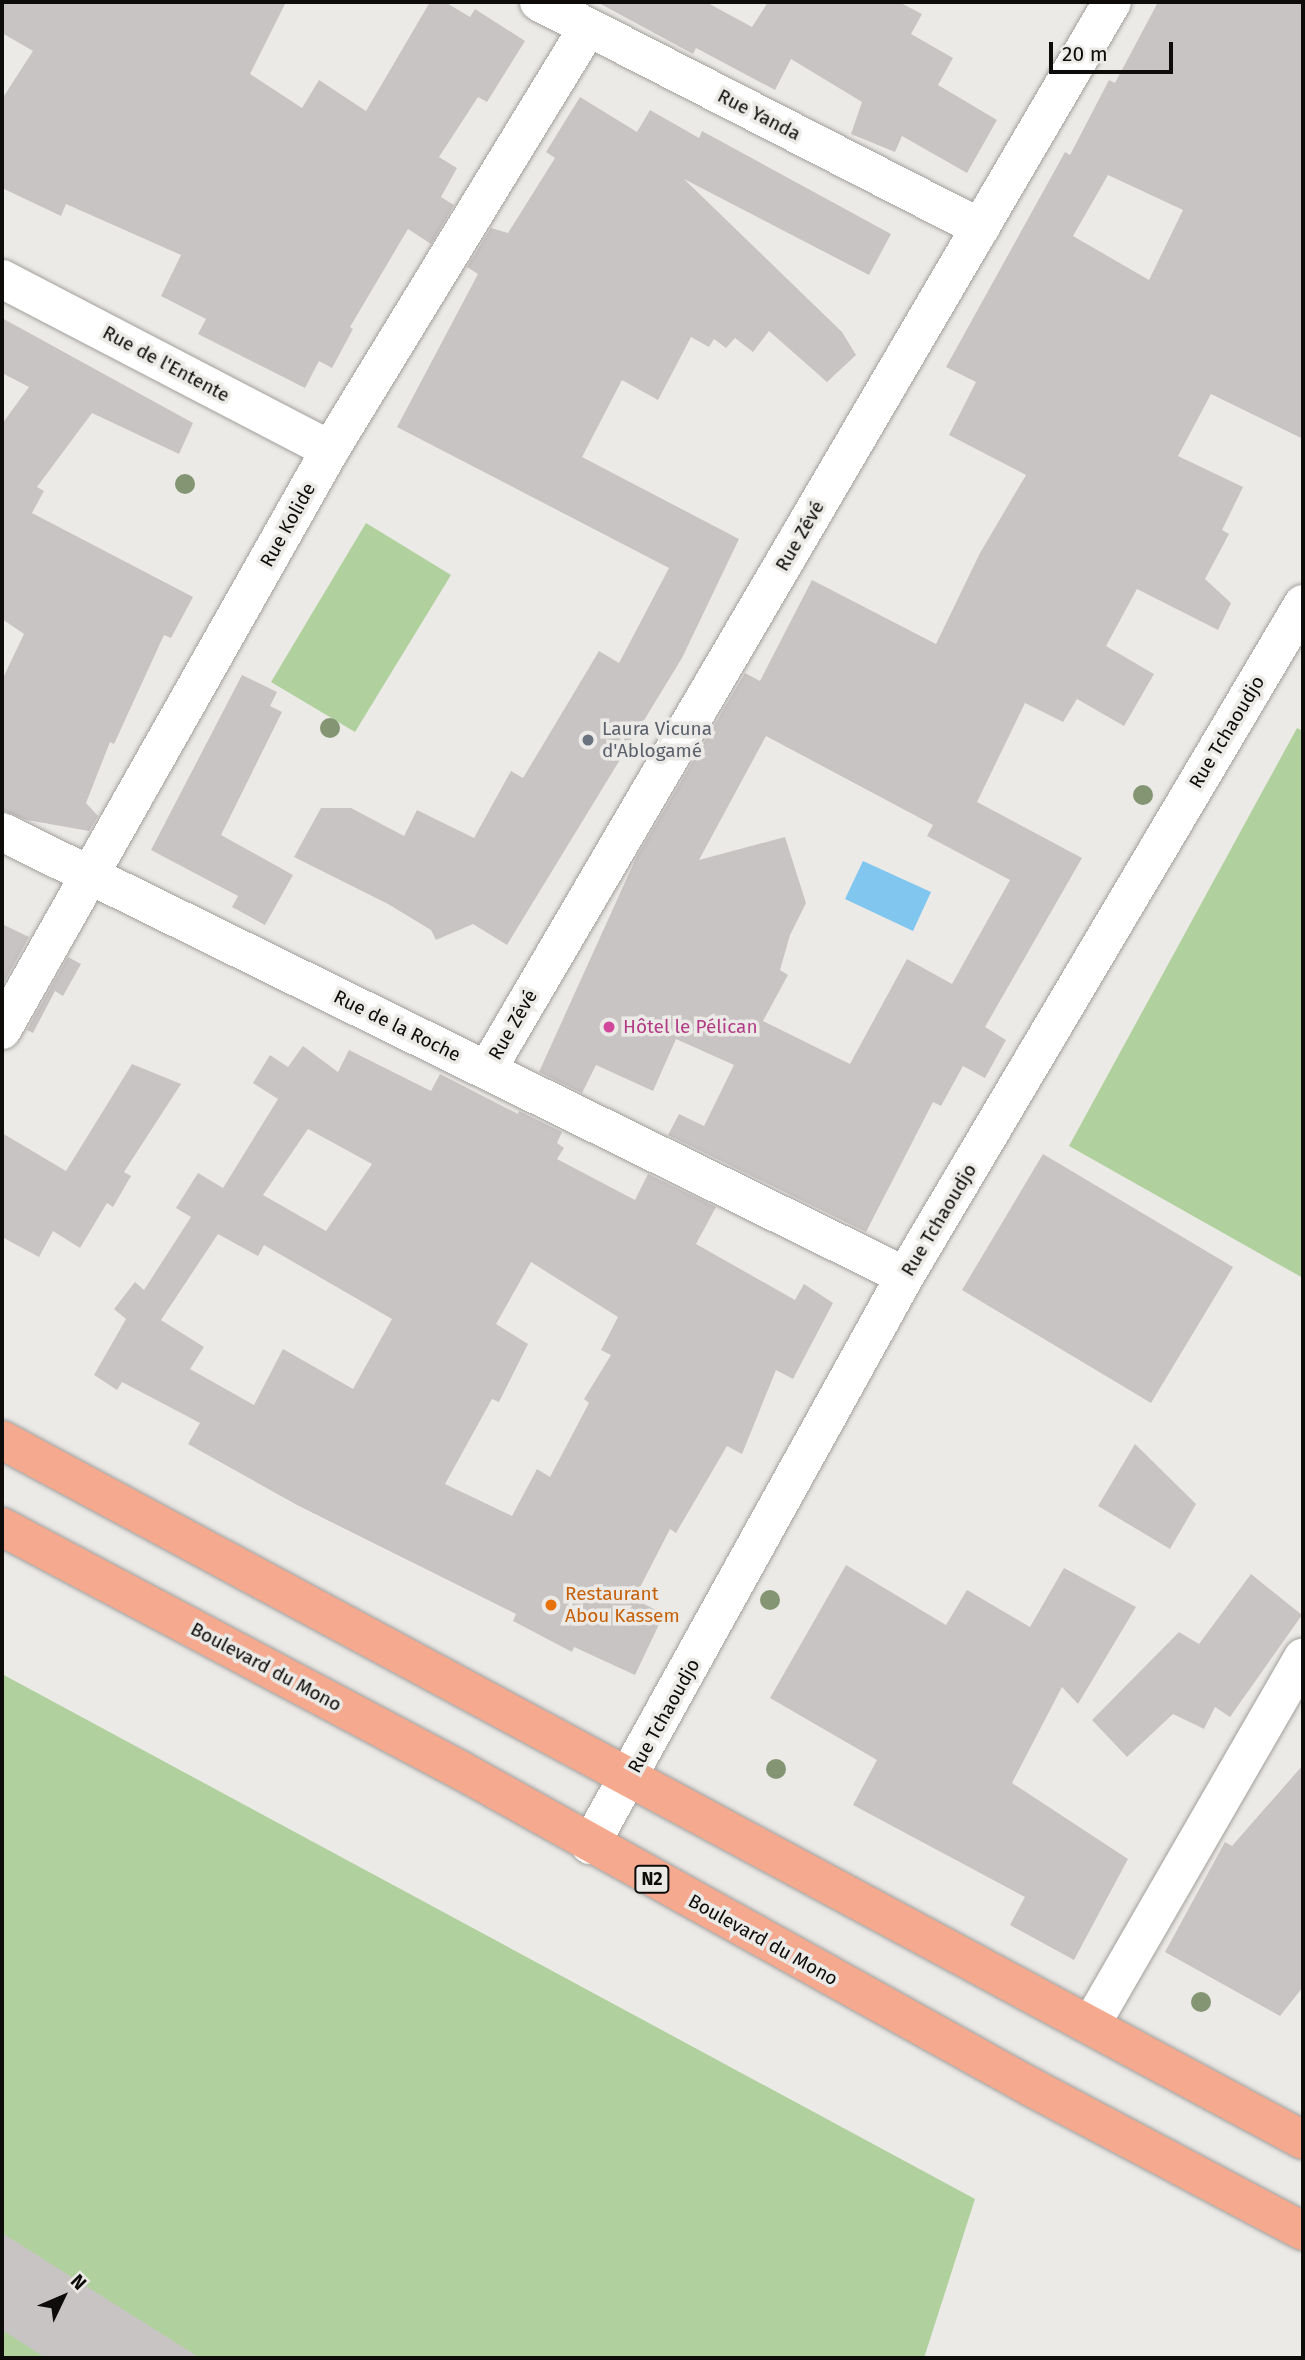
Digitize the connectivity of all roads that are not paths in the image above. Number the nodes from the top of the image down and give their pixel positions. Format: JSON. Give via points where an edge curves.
{"nodes":[{"id":1,"x":539,"y":2,"type":"edge"},
{"id":2,"x":1112,"y":2,"type":"edge"},
{"id":3,"x":588,"y":28,"type":"junction"},
{"id":4,"x":981,"y":228,"type":"junction"},
{"id":5,"x":2,"y":279,"type":"edge"},
{"id":6,"x":330,"y":450,"type":"junction"},
{"id":7,"x":1303,"y":604,"type":"edge"},
{"id":8,"x":2,"y":832,"type":"edge"},
{"id":9,"x":88,"y":877,"type":"junction"},
{"id":10,"x":2,"y":1030,"type":"edge"},
{"id":11,"x":487,"y":1070,"type":"junction"},
{"id":12,"x":905,"y":1276,"type":"junction"},
{"id":13,"x":2,"y":1440,"type":"edge"},
{"id":14,"x":2,"y":1527,"type":"edge"},
{"id":15,"x":1303,"y":1658,"type":"edge"},
{"id":16,"x":629,"y":1779,"type":"junction"},
{"id":17,"x":590,"y":1845,"type":"junction"},
{"id":18,"x":1091,"y":2023,"type":"junction"},
{"id":19,"x":1303,"y":2140,"type":"edge"},
{"id":20,"x":1303,"y":2231,"type":"edge"}],
"edges":[{"from":1,"to":3,"type":"street","name":"Rue Yanda"},
{"from":2,"to":4,"type":"street","name":"Rue Zévé"},
{"from":3,"to":4,"type":"street","name":"Rue Yanda"},
{"from":3,"to":6,"type":"street","name":"Rue Kolide"},
{"from":4,"to":11,"type":"street","name":"Rue Zévé"},
{"from":5,"to":6,"type":"street","name":"Rue de l'Entente"},
{"from":6,"to":9,"type":"street","name":"Rue Kolide"},
{"from":7,"to":12,"type":"street","name":"Rue Tchaoudjo"},
{"from":8,"to":9,"type":"street","name":"Rue de la Roche"},
{"from":9,"to":10,"type":"street","name":"Rue Kolide"},
{"from":9,"to":11,"type":"street","name":"Rue de la Roche"},
{"from":11,"to":12,"type":"street","name":"Rue de la Roche"},
{"from":12,"to":16,"type":"street","name":"Rue Tchaoudjo"},
{"from":13,"to":16,"type":"highway"},
{"from":14,"to":17,"type":"highway","name":"Boulevard du Mono","number":"N2","via":[[462,1771]]},
{"from":15,"to":18,"type":"street"},
{"from":16,"to":17,"type":"street","name":"Rue Tchaoudjo"},
{"from":16,"to":18,"type":"highway"},
{"from":17,"to":20,"type":"highway","name":"Boulevard du Mono","number":"N2"},
{"from":18,"to":19,"type":"highway"}]}
